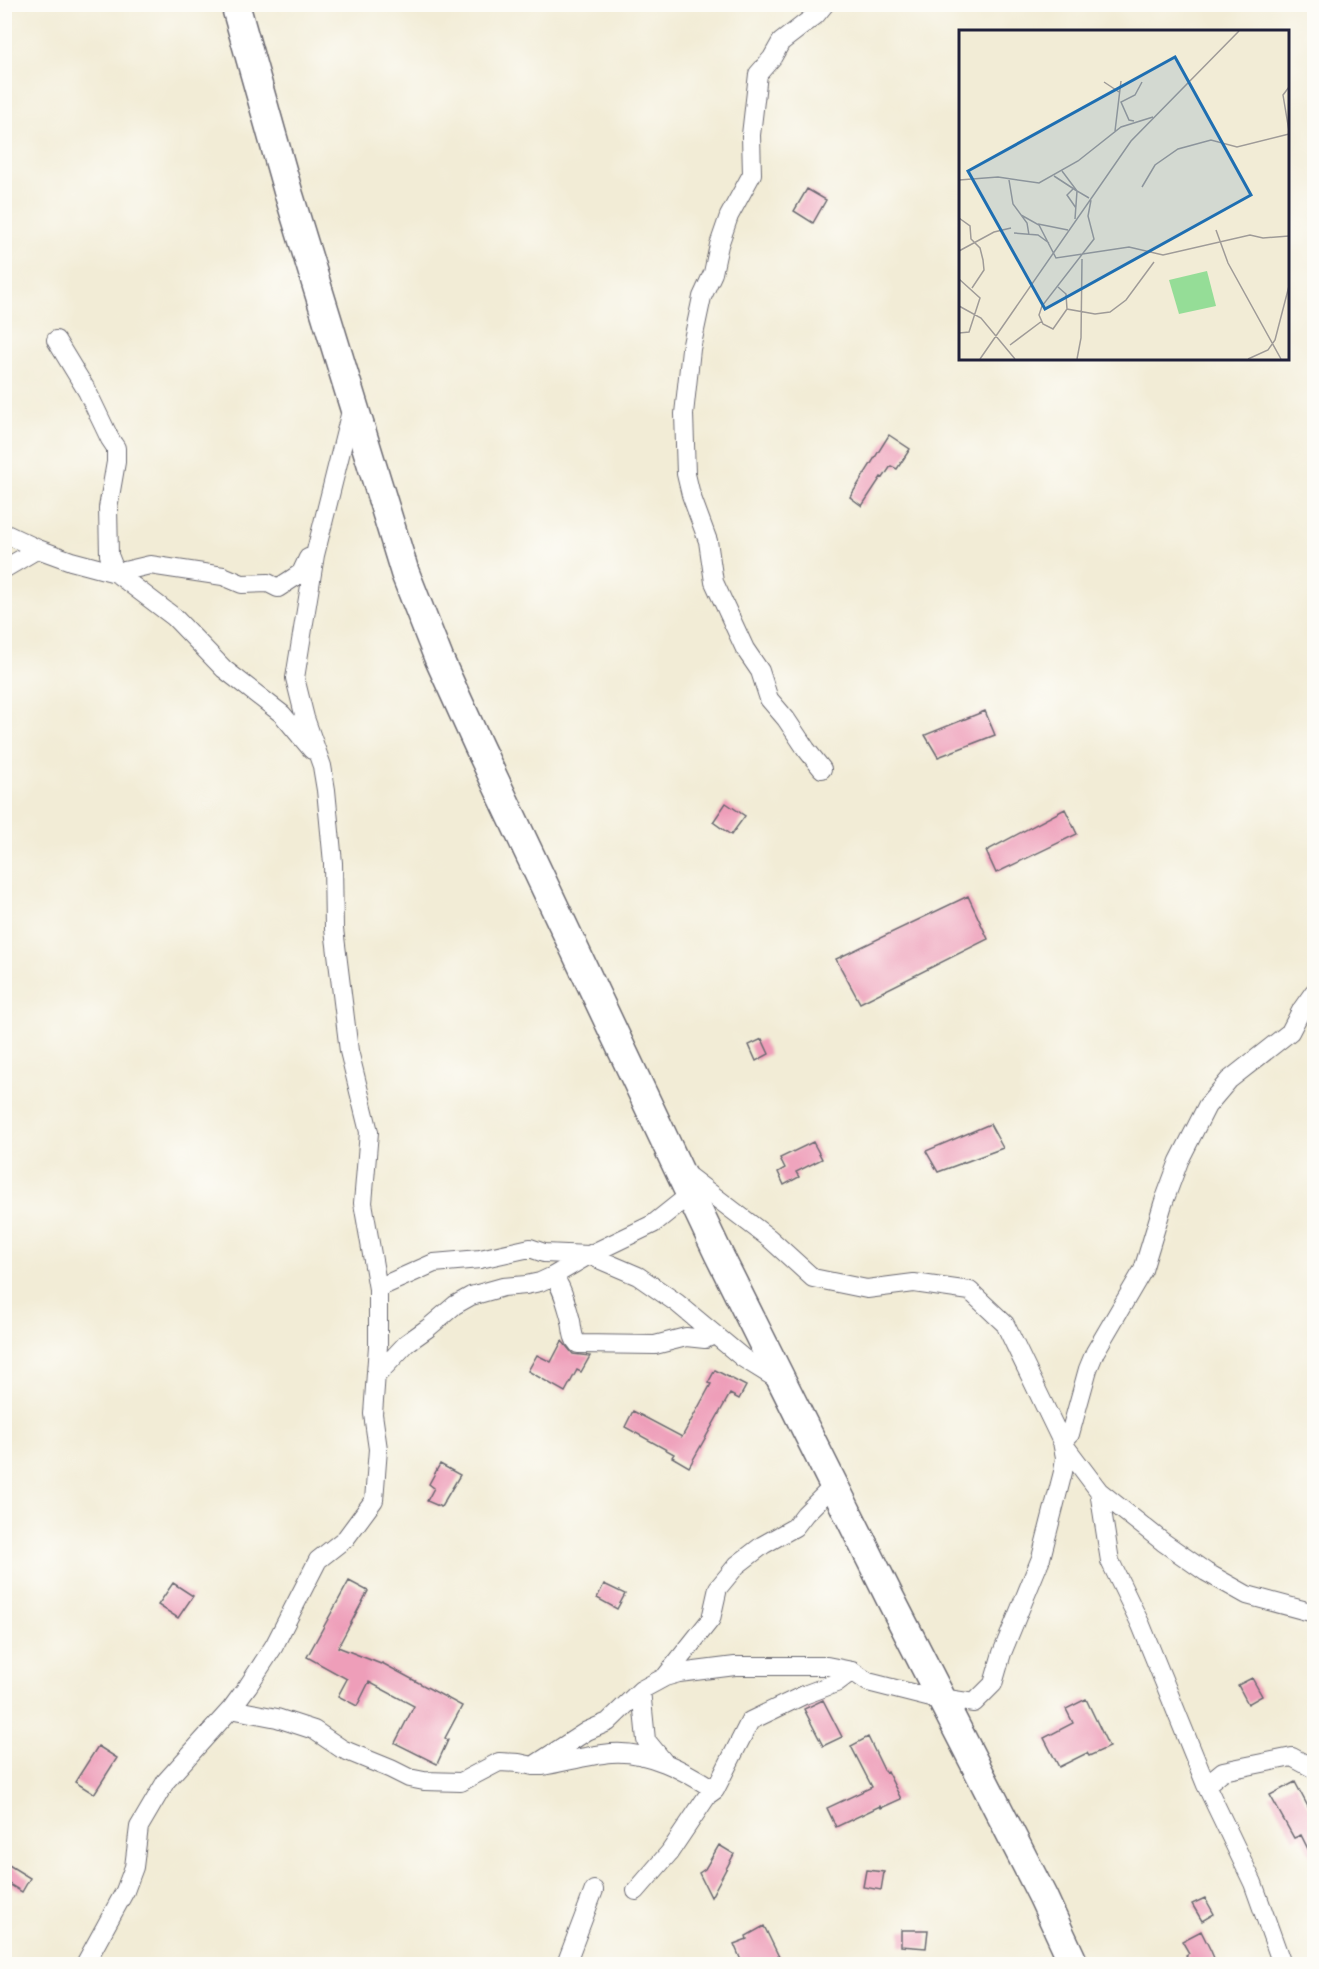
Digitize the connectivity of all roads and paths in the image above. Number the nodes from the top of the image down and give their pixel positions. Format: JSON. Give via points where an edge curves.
{"nodes":[{"id":1,"x":235,"y":4,"type":"edge"},
{"id":2,"x":825,"y":4,"type":"edge"},
{"id":3,"x":56,"y":340,"type":"dead end"},
{"id":4,"x":353,"y":403,"type":"junction"},
{"id":5,"x":4,"y":533,"type":"edge"},
{"id":6,"x":38,"y":549,"type":"junction"},
{"id":7,"x":315,"y":555,"type":"junction"},
{"id":8,"x":4,"y":569,"type":"edge"},
{"id":9,"x":116,"y":573,"type":"junction"},
{"id":10,"x":322,"y":766,"type":"junction"},
{"id":11,"x":822,"y":770,"type":"dead end"},
{"id":12,"x":1314,"y":992,"type":"edge"},
{"id":13,"x":677,"y":1167,"type":"junction"},
{"id":14,"x":691,"y":1197,"type":"junction"},
{"id":15,"x":589,"y":1255,"type":"junction"},
{"id":16,"x":554,"y":1276,"type":"junction"},
{"id":17,"x":378,"y":1288,"type":"junction"},
{"id":18,"x":714,"y":1335,"type":"junction"},
{"id":19,"x":376,"y":1376,"type":"junction"},
{"id":20,"x":782,"y":1382,"type":"junction"},
{"id":21,"x":1062,"y":1442,"type":"junction"},
{"id":22,"x":834,"y":1485,"type":"junction"},
{"id":23,"x":1099,"y":1491,"type":"junction"},
{"id":24,"x":1314,"y":1613,"type":"edge"},
{"id":25,"x":852,"y":1671,"type":"junction"},
{"id":26,"x":665,"y":1677,"type":"junction"},
{"id":27,"x":641,"y":1690,"type":"junction"},
{"id":28,"x":941,"y":1698,"type":"junction"},
{"id":29,"x":231,"y":1709,"type":"junction"},
{"id":30,"x":664,"y":1762,"type":"junction"},
{"id":31,"x":533,"y":1766,"type":"junction"},
{"id":32,"x":1314,"y":1769,"type":"edge"},
{"id":33,"x":1206,"y":1785,"type":"junction"},
{"id":34,"x":715,"y":1790,"type":"junction"},
{"id":35,"x":594,"y":1890,"type":"dead end"},
{"id":36,"x":636,"y":1890,"type":"dead end"},
{"id":37,"x":85,"y":1965,"type":"edge"},
{"id":38,"x":566,"y":1965,"type":"edge"},
{"id":39,"x":1074,"y":1965,"type":"edge"},
{"id":40,"x":1282,"y":1965,"type":"edge"}],
"edges":[{"from":1,"to":4,"type":"main road"},
{"from":2,"to":11,"type":"street","via":[[781,42],[758,74],[751,135],[752,174],[729,216],[702,297],[684,414],[686,474],[708,541],[714,582],[745,649],[760,671],[769,699]]},
{"from":3,"to":9,"type":"street","via":[[116,448],[108,508],[110,555]]},
{"from":4,"to":7,"type":"street"},
{"from":4,"to":13,"type":"main road","via":[[405,573],[439,659]]},
{"from":5,"to":6,"type":"street"},
{"from":6,"to":8,"type":"street"},
{"from":6,"to":9,"type":"street"},
{"from":7,"to":9,"type":"street","via":[[308,558],[301,573],[278,588],[268,583],[242,584],[223,576],[150,564]]},
{"from":7,"to":10,"type":"street","via":[[295,678]]},
{"from":9,"to":10,"type":"street","via":[[174,617],[224,669],[282,714]]},
{"from":10,"to":17,"type":"street","via":[[343,1002],[369,1132],[363,1203]]},
{"from":12,"to":21,"type":"street","via":[[1290,1032],[1228,1080],[1207,1106],[1179,1161],[1143,1270],[1095,1352],[1070,1434]]},
{"from":13,"to":14,"type":"main road"},
{"from":13,"to":21,"type":"street","via":[[769,1238],[813,1278],[867,1289],[914,1283],[970,1291],[1005,1324]]},
{"from":14,"to":15,"type":"street","via":[[653,1224]]},
{"from":14,"to":20,"type":"main road"},
{"from":15,"to":16,"type":"street"},
{"from":15,"to":17,"type":"street","via":[[544,1253],[530,1248],[480,1259],[434,1263]]},
{"from":15,"to":18,"type":"street","via":[[638,1276]]},
{"from":16,"to":18,"type":"street","via":[[560,1283],[578,1344],[655,1345],[686,1336]]},
{"from":16,"to":19,"type":"street","via":[[526,1286],[503,1287],[471,1296],[407,1343]]},
{"from":17,"to":19,"type":"street"},
{"from":18,"to":20,"type":"street"},
{"from":19,"to":29,"type":"street","via":[[373,1414],[378,1449],[374,1500],[346,1538],[318,1560],[274,1646]]},
{"from":20,"to":22,"type":"main road"},
{"from":21,"to":23,"type":"street"},
{"from":21,"to":28,"type":"street","via":[[1063,1472],[1041,1558],[993,1684],[974,1703]]},
{"from":22,"to":26,"type":"street","via":[[795,1527],[737,1565],[718,1588],[711,1619]]},
{"from":22,"to":28,"type":"main road"},
{"from":23,"to":24,"type":"street","via":[[1206,1572],[1247,1595]]},
{"from":23,"to":33,"type":"street","via":[[1110,1561],[1141,1625]]},
{"from":25,"to":26,"type":"street","via":[[827,1666],[735,1666]]},
{"from":25,"to":28,"type":"street","via":[[868,1682]]},
{"from":25,"to":34,"type":"street","via":[[836,1683],[750,1721]]},
{"from":26,"to":27,"type":"street"},
{"from":27,"to":30,"type":"street","via":[[646,1740]]},
{"from":27,"to":31,"type":"street","via":[[608,1722]]},
{"from":28,"to":39,"type":"main road","via":[[1043,1896]]},
{"from":29,"to":31,"type":"street","via":[[314,1730],[342,1749],[410,1779],[461,1782],[499,1762]]},
{"from":29,"to":37,"type":"street","via":[[166,1780],[144,1818],[125,1891]]},
{"from":30,"to":31,"type":"street","via":[[614,1753]]},
{"from":30,"to":34,"type":"street"},
{"from":32,"to":33,"type":"street","via":[[1292,1757],[1223,1771]]},
{"from":33,"to":40,"type":"street","via":[[1253,1883]]},
{"from":34,"to":36,"type":"street"},
{"from":35,"to":38,"type":"street"}]}
